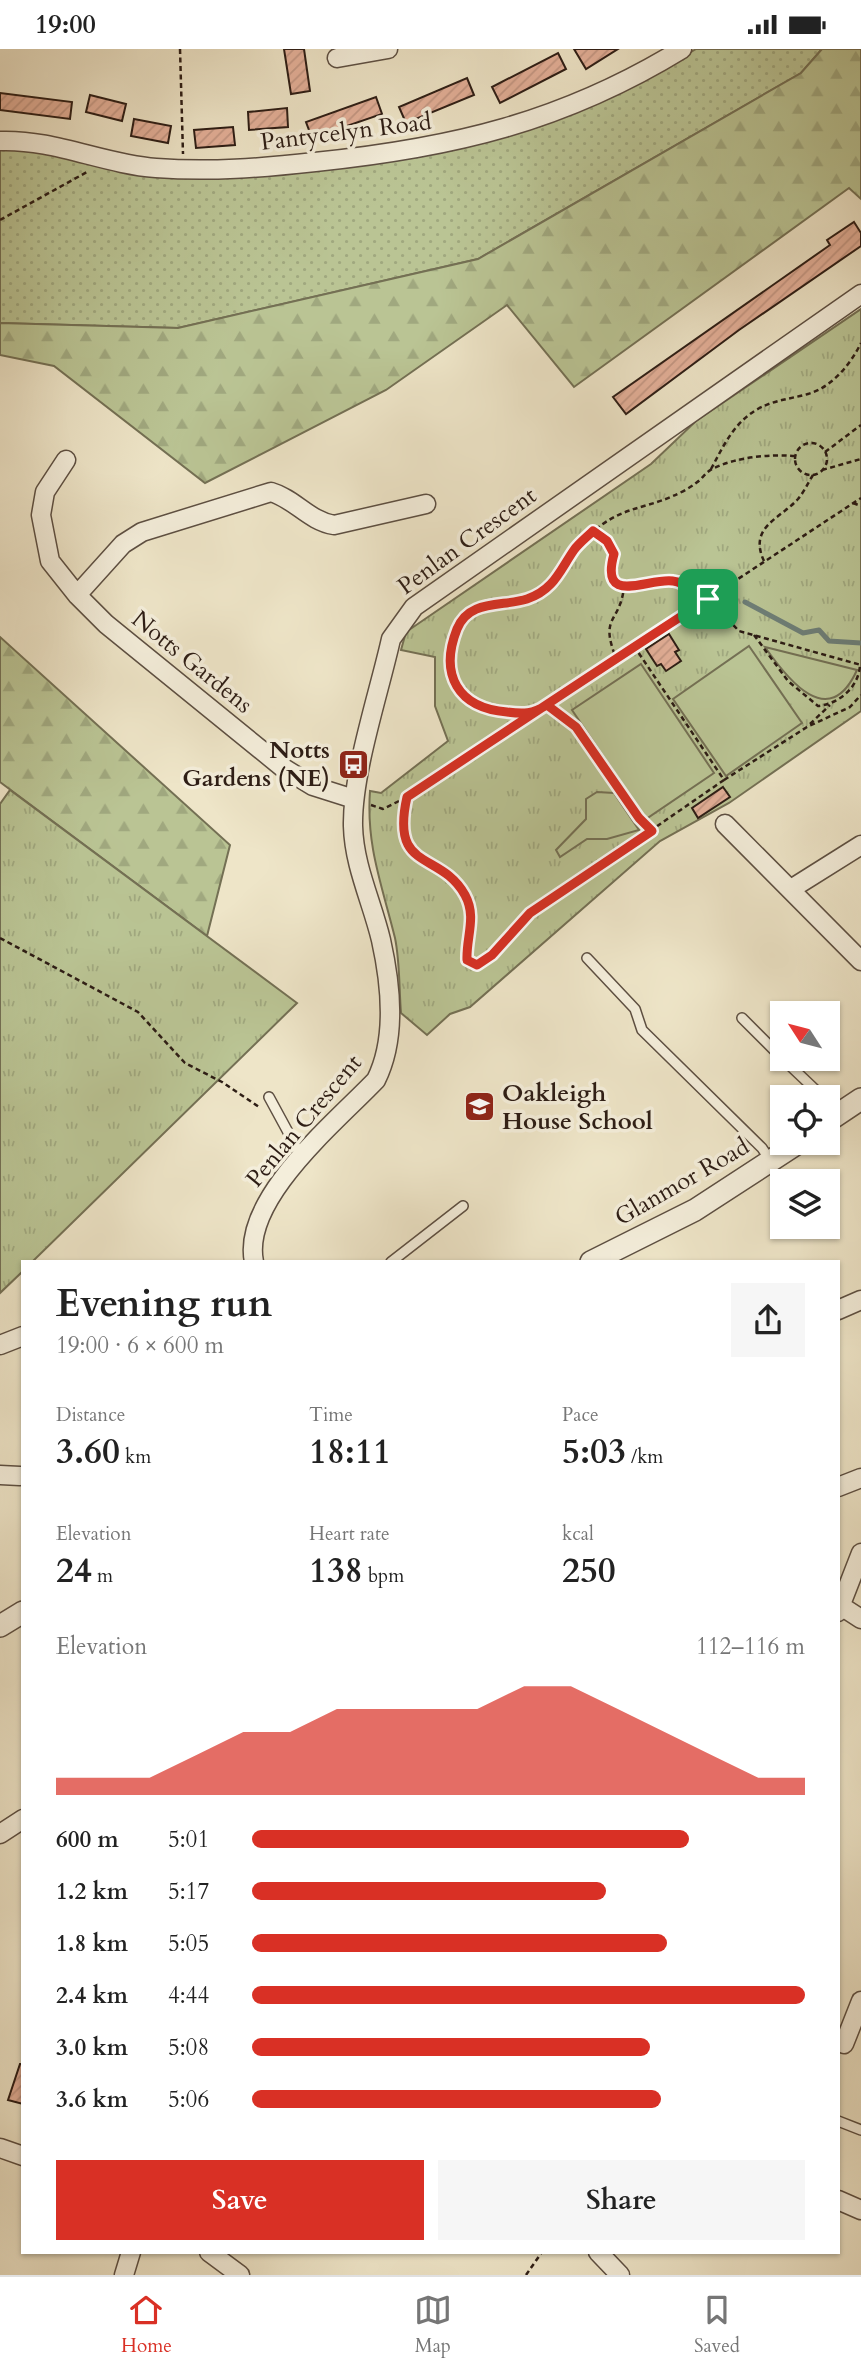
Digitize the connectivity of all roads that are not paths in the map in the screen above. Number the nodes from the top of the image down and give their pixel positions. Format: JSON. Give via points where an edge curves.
{"nodes":[{"id":1,"x":387,"y":49,"type":"edge"},
{"id":2,"x":682,"y":49,"type":"edge"},
{"id":3,"x":665,"y":55,"type":"edge"},
{"id":4,"x":337,"y":58,"type":"dead end"},
{"id":5,"x":0,"y":141,"type":"edge"},
{"id":6,"x":861,"y":294,"type":"edge"},
{"id":7,"x":66,"y":460,"type":"dead end"},
{"id":8,"x":426,"y":504,"type":"dead end"},
{"id":9,"x":76,"y":595,"type":"junction"},
{"id":10,"x":354,"y":799,"type":"junction"},
{"id":11,"x":725,"y":824,"type":"dead end"},
{"id":12,"x":861,"y":845,"type":"edge"},
{"id":13,"x":791,"y":889,"type":"junction"},
{"id":14,"x":587,"y":958,"type":"dead end"},
{"id":15,"x":861,"y":961,"type":"edge"},
{"id":16,"x":742,"y":1018,"type":"dead end"},
{"id":17,"x":770,"y":1045,"type":"edge"},
{"id":18,"x":796,"y":1071,"type":"edge"},
{"id":19,"x":811,"y":1085,"type":"edge"},
{"id":20,"x":269,"y":1097,"type":"dead end"},
{"id":21,"x":861,"y":1099,"type":"edge"},
{"id":22,"x":840,"y":1108,"type":"edge"},
{"id":23,"x":781,"y":1155,"type":"edge"},
{"id":24,"x":302,"y":1158,"type":"junction"},
{"id":25,"x":771,"y":1162,"type":"junction"},
{"id":26,"x":463,"y":1206,"type":"dead end"},
{"id":27,"x":254,"y":1260,"type":"edge"},
{"id":28,"x":394,"y":1260,"type":"edge"},
{"id":29,"x":594,"y":1260,"type":"edge"},
{"id":30,"x":861,"y":1300,"type":"edge"},
{"id":31,"x":840,"y":1309,"type":"edge"},
{"id":32,"x":21,"y":1337,"type":"edge"},
{"id":33,"x":0,"y":1345,"type":"edge"},
{"id":34,"x":0,"y":1475,"type":"edge"},
{"id":35,"x":21,"y":1478,"type":"edge"},
{"id":36,"x":861,"y":1478,"type":"edge"},
{"id":37,"x":840,"y":1486,"type":"edge"},
{"id":38,"x":861,"y":1553,"type":"edge"},
{"id":39,"x":840,"y":1606,"type":"edge"},
{"id":40,"x":840,"y":1609,"type":"edge"},
{"id":41,"x":21,"y":1613,"type":"edge"},
{"id":42,"x":861,"y":1619,"type":"edge"},
{"id":43,"x":0,"y":1626,"type":"edge"},
{"id":44,"x":21,"y":1820,"type":"edge"},
{"id":45,"x":0,"y":1834,"type":"edge"},
{"id":46,"x":861,"y":2001,"type":"edge"},
{"id":47,"x":848,"y":2045,"type":"edge"},
{"id":48,"x":840,"y":2122,"type":"edge"},
{"id":49,"x":861,"y":2130,"type":"edge"},
{"id":50,"x":0,"y":2148,"type":"edge"},
{"id":51,"x":21,"y":2154,"type":"edge"},
{"id":52,"x":840,"y":2201,"type":"edge"},
{"id":53,"x":861,"y":2210,"type":"edge"},
{"id":54,"x":130,"y":2254,"type":"edge"},
{"id":55,"x":212,"y":2254,"type":"edge"},
{"id":56,"x":600,"y":2254,"type":"edge"},
{"id":57,"x":124,"y":2275,"type":"edge"},
{"id":58,"x":240,"y":2275,"type":"edge"},
{"id":59,"x":620,"y":2275,"type":"edge"}],
"edges":[{"from":1,"to":4,"type":"street"},
{"from":2,"to":3,"type":"street","name":"Pantycelyn Road"},
{"from":3,"to":5,"type":"street","name":"Pantycelyn Road","via":[[575,106],[518,127],[354,158],[225,171],[152,168],[27,140]]},
{"from":6,"to":10,"type":"street","name":"Penlan Crescent","via":[[414,607],[391,639]]},
{"from":7,"to":9,"type":"street","name":"Notts Gardens","via":[[46,492],[41,515],[50,561]]},
{"from":8,"to":9,"type":"street","via":[[334,525],[319,522],[284,495],[271,492],[142,532],[123,544]]},
{"from":9,"to":10,"type":"street","name":"Notts Gardens","via":[[282,767],[313,786]]},
{"from":10,"to":24,"type":"street","name":"Penlan Crescent","via":[[360,874],[381,940],[391,1012],[386,1059],[376,1080]]},
{"from":11,"to":13,"type":"street"},
{"from":12,"to":13,"type":"street"},
{"from":13,"to":15,"type":"street"},
{"from":14,"to":25,"type":"lane","via":[[635,1009],[642,1030]]},
{"from":16,"to":17,"type":"lane"},
{"from":18,"to":19,"type":"lane"},
{"from":20,"to":24,"type":"lane"},
{"from":21,"to":22,"type":"street"},
{"from":23,"to":25,"type":"street","name":"Glanmor Road"},
{"from":24,"to":27,"type":"street","name":"Penlan Crescent","via":[[276,1185],[259,1216]]},
{"from":25,"to":29,"type":"street","name":"Glanmor Road","via":[[695,1210]]},
{"from":26,"to":28,"type":"lane"},
{"from":30,"to":31,"type":"street"},
{"from":32,"to":33,"type":"street"},
{"from":34,"to":35,"type":"street"},
{"from":36,"to":37,"type":"street"},
{"from":38,"to":39,"type":"street"},
{"from":40,"to":42,"type":"street"},
{"from":41,"to":43,"type":"street"},
{"from":44,"to":45,"type":"street"},
{"from":46,"to":47,"type":"street"},
{"from":48,"to":49,"type":"lane"},
{"from":50,"to":51,"type":"street"},
{"from":52,"to":53,"type":"street"},
{"from":54,"to":57,"type":"street"},
{"from":55,"to":58,"type":"street"},
{"from":56,"to":59,"type":"street"}]}
